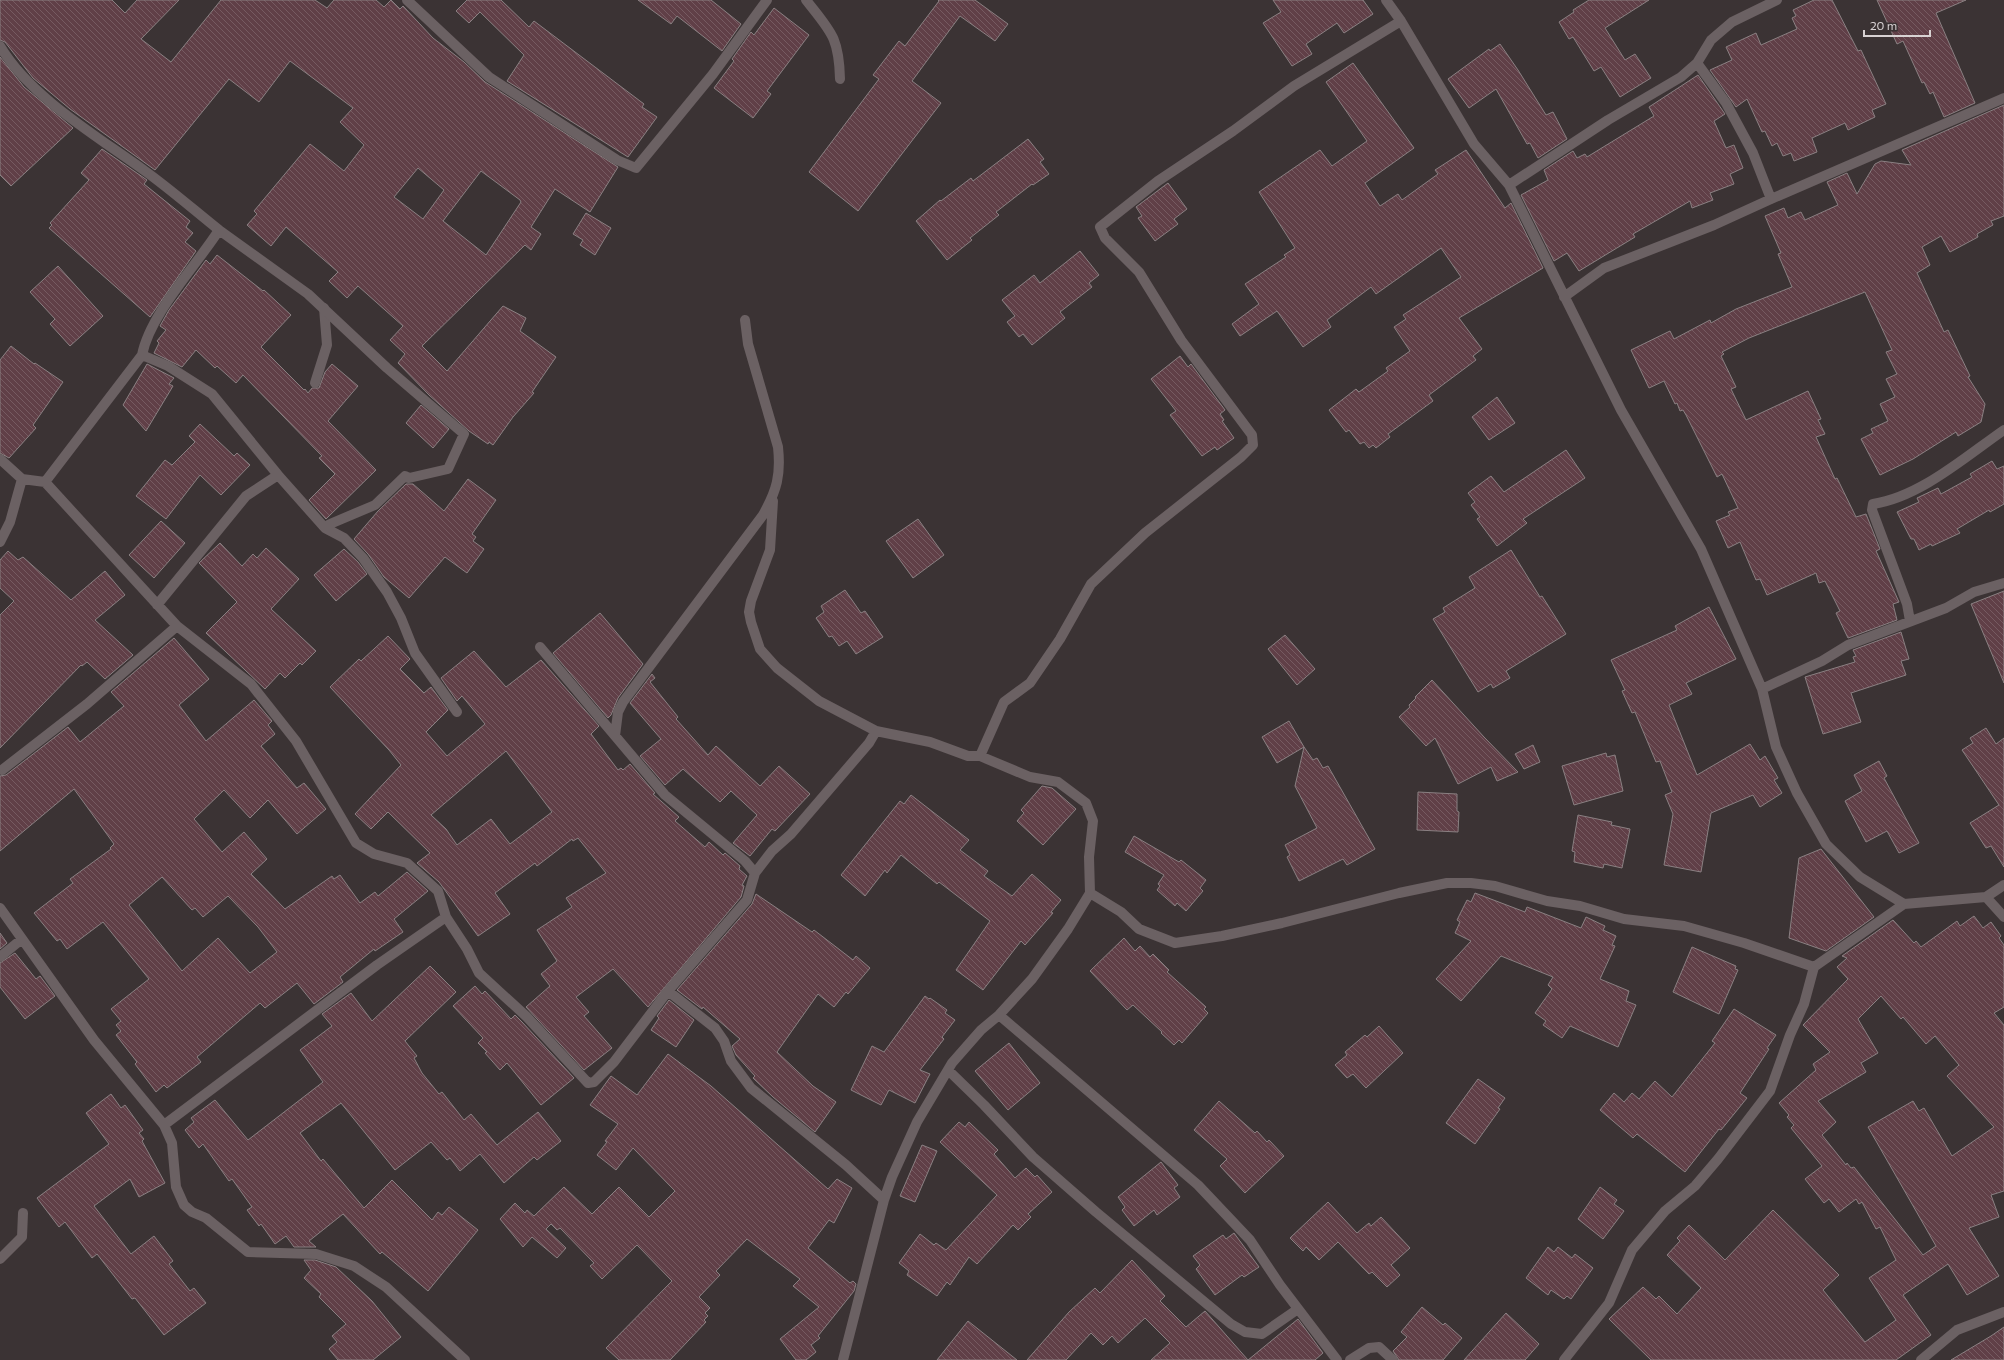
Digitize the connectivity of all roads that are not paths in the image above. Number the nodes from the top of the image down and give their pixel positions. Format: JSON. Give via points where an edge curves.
{"nodes":[{"id":1,"x":407,"y":0,"type":"edge"},
{"id":2,"x":767,"y":0,"type":"edge"},
{"id":3,"x":806,"y":0,"type":"edge"},
{"id":4,"x":1386,"y":0,"type":"edge"},
{"id":5,"x":1777,"y":0,"type":"edge"},
{"id":6,"x":1401,"y":21,"type":"junction"},
{"id":7,"x":0,"y":46,"type":"edge"},
{"id":8,"x":1697,"y":63,"type":"junction"},
{"id":9,"x":840,"y":79,"type":"dead end"},
{"id":10,"x":2004,"y":98,"type":"edge"},
{"id":11,"x":1509,"y":185,"type":"junction"},
{"id":12,"x":1771,"y":199,"type":"junction"},
{"id":13,"x":219,"y":230,"type":"junction"},
{"id":14,"x":1564,"y":297,"type":"junction"},
{"id":15,"x":324,"y":308,"type":"junction"},
{"id":16,"x":745,"y":320,"type":"dead end"},
{"id":17,"x":142,"y":355,"type":"junction"},
{"id":18,"x":315,"y":383,"type":"dead end"},
{"id":19,"x":2004,"y":430,"type":"edge"},
{"id":20,"x":0,"y":459,"type":"edge"},
{"id":21,"x":278,"y":475,"type":"junction"},
{"id":22,"x":22,"y":479,"type":"junction"},
{"id":23,"x":45,"y":482,"type":"junction"},
{"id":24,"x":773,"y":497,"type":"junction"},
{"id":25,"x":325,"y":528,"type":"junction"},
{"id":26,"x":0,"y":542,"type":"edge"},
{"id":27,"x":2004,"y":582,"type":"edge"},
{"id":28,"x":157,"y":605,"type":"junction"},
{"id":29,"x":1910,"y":621,"type":"junction"},
{"id":30,"x":177,"y":626,"type":"junction"},
{"id":31,"x":540,"y":647,"type":"dead end"},
{"id":32,"x":1762,"y":689,"type":"junction"},
{"id":33,"x":457,"y":712,"type":"dead end"},
{"id":34,"x":876,"y":731,"type":"junction"},
{"id":35,"x":615,"y":736,"type":"junction"},
{"id":36,"x":980,"y":756,"type":"junction"},
{"id":37,"x":2,"y":770,"type":"dead end"},
{"id":38,"x":755,"y":873,"type":"junction"},
{"id":39,"x":2004,"y":885,"type":"edge"},
{"id":40,"x":1090,"y":893,"type":"junction"},
{"id":41,"x":1986,"y":897,"type":"junction"},
{"id":42,"x":1904,"y":904,"type":"junction"},
{"id":43,"x":0,"y":908,"type":"edge"},
{"id":44,"x":446,"y":917,"type":"junction"},
{"id":45,"x":2004,"y":917,"type":"edge"},
{"id":46,"x":22,"y":939,"type":"junction"},
{"id":47,"x":0,"y":957,"type":"edge"},
{"id":48,"x":1814,"y":967,"type":"junction"},
{"id":49,"x":668,"y":991,"type":"junction"},
{"id":50,"x":999,"y":1015,"type":"junction"},
{"id":51,"x":948,"y":1070,"type":"junction"},
{"id":52,"x":164,"y":1125,"type":"junction"},
{"id":53,"x":884,"y":1200,"type":"junction"},
{"id":54,"x":24,"y":1213,"type":"dead end"},
{"id":55,"x":0,"y":1259,"type":"edge"},
{"id":56,"x":1298,"y":1309,"type":"junction"},
{"id":57,"x":2004,"y":1312,"type":"edge"},
{"id":58,"x":465,"y":1360,"type":"edge"},
{"id":59,"x":844,"y":1360,"type":"edge"},
{"id":60,"x":1337,"y":1360,"type":"edge"},
{"id":61,"x":1350,"y":1360,"type":"edge"},
{"id":62,"x":1393,"y":1360,"type":"edge"},
{"id":63,"x":1564,"y":1360,"type":"edge"},
{"id":64,"x":1921,"y":1360,"type":"edge"}],
"edges":[{"from":1,"to":2,"type":"street","via":[[489,77],[617,160],[636,168],[713,74]]},
{"from":3,"to":9,"type":"street","via":[[833,34],[840,61]]},
{"from":4,"to":6,"type":"street"},
{"from":5,"to":8,"type":"street","via":[[1732,22],[1711,40]]},
{"from":6,"to":11,"type":"street","via":[[1474,144]]},
{"from":6,"to":36,"type":"street","via":[[1294,86],[1152,186],[1100,227],[1105,238],[1139,272],[1181,340],[1252,435],[1253,445],[1145,533],[1091,584],[1060,639],[1030,683],[1004,702]]},
{"from":7,"to":13,"type":"street","via":[[7,58],[29,82],[55,105],[145,171]]},
{"from":8,"to":11,"type":"street","via":[[1681,77],[1596,128]]},
{"from":8,"to":12,"type":"street","via":[[1726,103],[1753,153]]},
{"from":10,"to":12,"type":"street"},
{"from":11,"to":14,"type":"street"},
{"from":12,"to":14,"type":"street","via":[[1714,225],[1604,268]]},
{"from":13,"to":15,"type":"street"},
{"from":13,"to":17,"type":"street","via":[[169,300],[145,340]]},
{"from":14,"to":32,"type":"street","via":[[1621,410],[1701,549]]},
{"from":15,"to":18,"type":"street","via":[[327,345]]},
{"from":15,"to":25,"type":"street","via":[[386,368],[464,434],[448,470],[408,478],[405,476],[375,506]]},
{"from":16,"to":24,"type":"street","via":[[748,344],[778,447],[778,486]]},
{"from":17,"to":21,"type":"street","via":[[168,366],[212,394]]},
{"from":17,"to":23,"type":"street"},
{"from":19,"to":29,"type":"street","via":[[1939,476],[1903,495],[1873,504],[1872,510],[1907,604]]},
{"from":20,"to":22,"type":"street"},
{"from":21,"to":25,"type":"street"},
{"from":21,"to":28,"type":"street","via":[[246,496]]},
{"from":22,"to":23,"type":"street"},
{"from":22,"to":26,"type":"street","via":[[10,522]]},
{"from":23,"to":28,"type":"street"},
{"from":24,"to":34,"type":"street","via":[[770,550],[749,612],[760,649],[777,668],[820,701]]},
{"from":24,"to":35,"type":"street","via":[[763,515],[623,702],[618,712]]},
{"from":25,"to":33,"type":"street","via":[[344,538],[363,558],[401,618],[415,653]]},
{"from":27,"to":29,"type":"street","via":[[1974,592],[1946,608]]},
{"from":28,"to":30,"type":"street"},
{"from":29,"to":32,"type":"street","via":[[1840,648],[1822,661]]},
{"from":30,"to":37,"type":"street","via":[[87,704]]},
{"from":30,"to":44,"type":"street","via":[[251,684],[296,741],[356,843],[374,854],[407,863],[438,891]]},
{"from":31,"to":35,"type":"street"},
{"from":32,"to":42,"type":"street","via":[[1776,747],[1797,793],[1826,844],[1860,877]]},
{"from":34,"to":36,"type":"street","via":[[930,742],[968,756]]},
{"from":34,"to":38,"type":"street","via":[[869,743]]},
{"from":35,"to":38,"type":"street","via":[[664,795],[745,861]]},
{"from":36,"to":40,"type":"street","via":[[1030,777],[1058,782],[1086,803],[1093,822],[1089,857]]},
{"from":38,"to":49,"type":"street","via":[[747,900]]},
{"from":39,"to":41,"type":"street"},
{"from":40,"to":48,"type":"street","via":[[1121,912],[1138,929],[1175,943],[1282,923],[1447,883],[1471,883],[1495,886],[1547,901],[1580,906],[1624,919],[1684,926]]},
{"from":40,"to":50,"type":"street","via":[[1032,979]]},
{"from":41,"to":42,"type":"street"},
{"from":41,"to":45,"type":"street"},
{"from":42,"to":48,"type":"street"},
{"from":43,"to":46,"type":"street"},
{"from":44,"to":49,"type":"street","via":[[479,973],[527,1017],[588,1084],[594,1082],[614,1062]]},
{"from":44,"to":52,"type":"street","via":[[377,965]]},
{"from":46,"to":47,"type":"street"},
{"from":46,"to":52,"type":"street","via":[[94,1040]]},
{"from":48,"to":63,"type":"street","via":[[1804,1004],[1770,1091],[1700,1181],[1665,1212],[1632,1250],[1609,1303]]},
{"from":49,"to":53,"type":"street","via":[[715,1028],[724,1041],[731,1061],[751,1088],[846,1165]]},
{"from":50,"to":51,"type":"street","via":[[981,1030]]},
{"from":50,"to":56,"type":"street","via":[[1198,1184],[1250,1240]]},
{"from":51,"to":53,"type":"street","via":[[917,1122]]},
{"from":51,"to":56,"type":"street","via":[[1033,1157],[1231,1324],[1245,1332],[1262,1334]]},
{"from":52,"to":58,"type":"street","via":[[172,1143],[176,1187],[184,1205],[192,1212],[206,1218],[248,1252],[316,1254],[354,1266],[386,1287]]},
{"from":53,"to":59,"type":"street"},
{"from":54,"to":55,"type":"street","via":[[22,1237]]},
{"from":56,"to":60,"type":"street"},
{"from":57,"to":64,"type":"street","via":[[1957,1330]]},
{"from":61,"to":62,"type":"street","via":[[1369,1348],[1379,1347]]}]}
